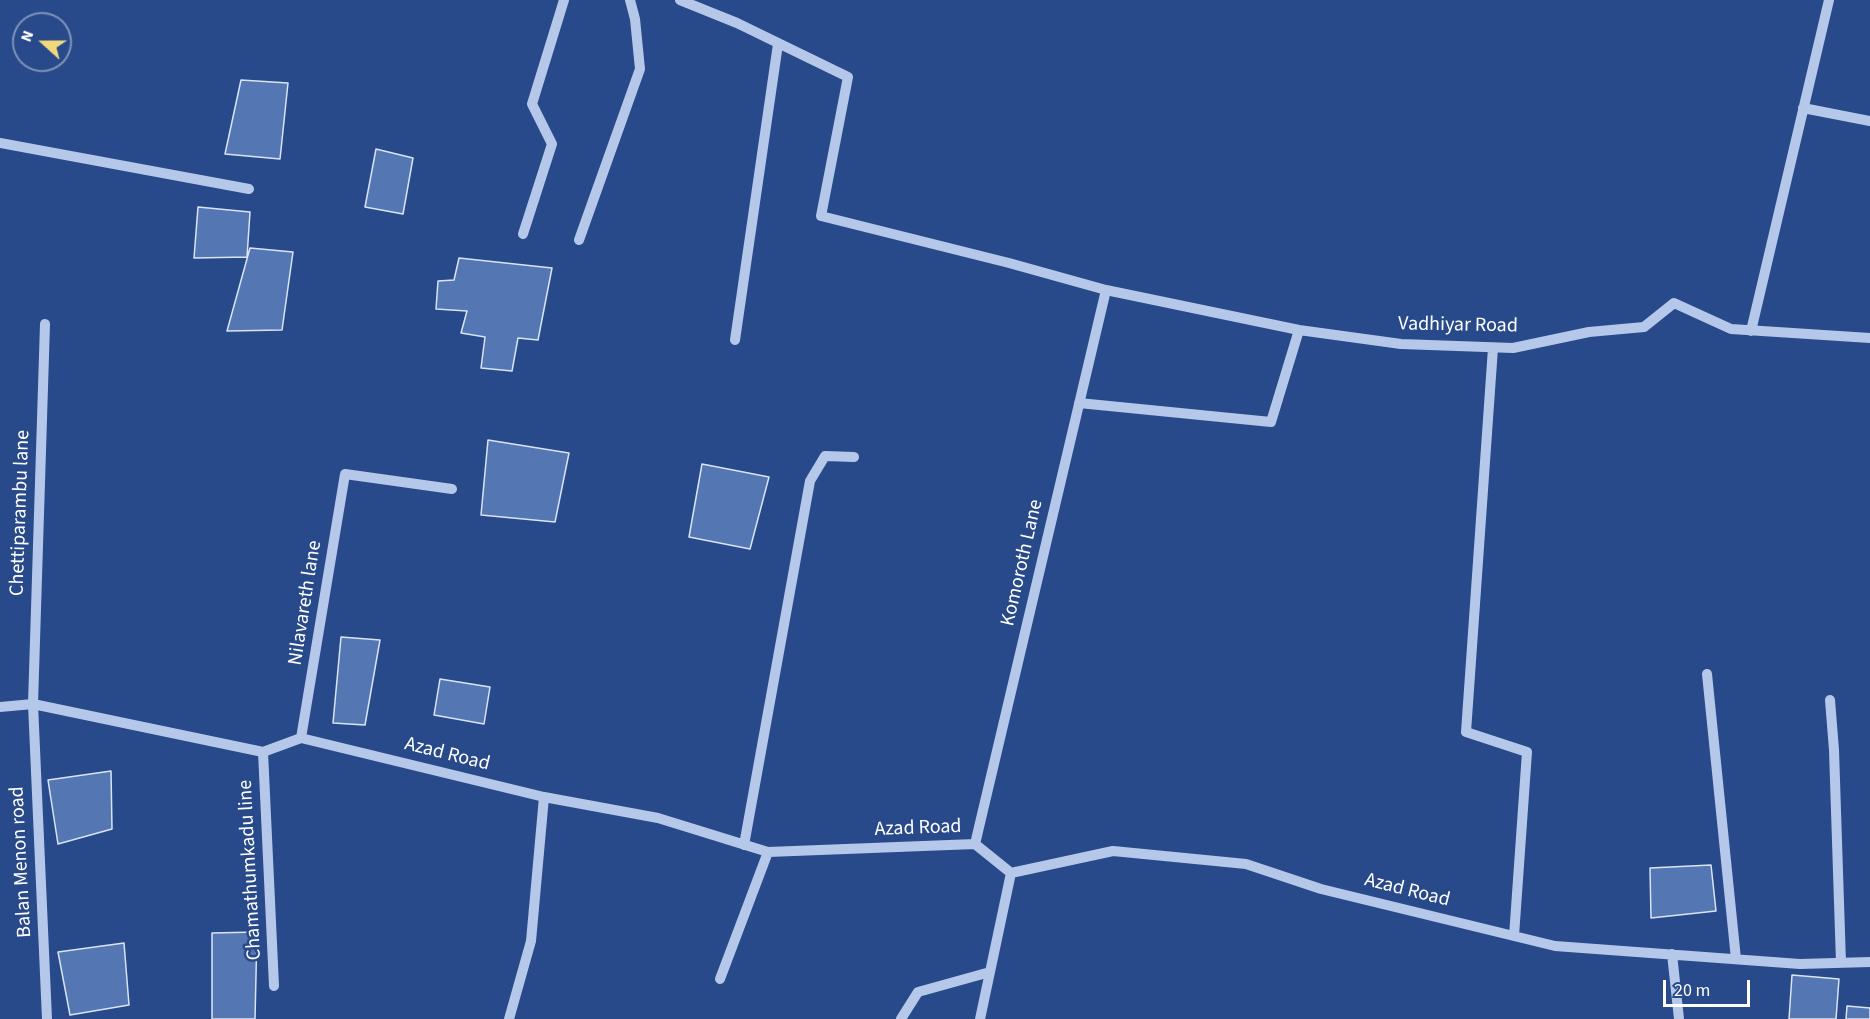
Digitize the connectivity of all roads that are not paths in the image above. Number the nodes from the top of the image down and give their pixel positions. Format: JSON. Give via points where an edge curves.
{"nodes":[{"id":1,"x":564,"y":0,"type":"edge"},
{"id":2,"x":630,"y":0,"type":"edge"},
{"id":3,"x":680,"y":0,"type":"edge"},
{"id":4,"x":1829,"y":0,"type":"edge"},
{"id":5,"x":778,"y":44,"type":"junction"},
{"id":6,"x":1803,"y":108,"type":"junction"},
{"id":7,"x":1870,"y":121,"type":"edge"},
{"id":8,"x":0,"y":143,"type":"edge"},
{"id":9,"x":249,"y":189,"type":"dead end"},
{"id":10,"x":523,"y":234,"type":"dead end"},
{"id":11,"x":579,"y":240,"type":"dead end"},
{"id":12,"x":1106,"y":290,"type":"junction"},
{"id":13,"x":45,"y":324,"type":"dead end"},
{"id":14,"x":1299,"y":330,"type":"junction"},
{"id":15,"x":1751,"y":331,"type":"junction"},
{"id":16,"x":1870,"y":338,"type":"edge"},
{"id":17,"x":735,"y":340,"type":"dead end"},
{"id":18,"x":1493,"y":348,"type":"junction"},
{"id":19,"x":1079,"y":403,"type":"junction"},
{"id":20,"x":854,"y":457,"type":"dead end"},
{"id":21,"x":452,"y":489,"type":"dead end"},
{"id":22,"x":1707,"y":674,"type":"dead end"},
{"id":23,"x":1830,"y":700,"type":"dead end"},
{"id":24,"x":33,"y":704,"type":"junction"},
{"id":25,"x":0,"y":707,"type":"edge"},
{"id":26,"x":301,"y":738,"type":"junction"},
{"id":27,"x":263,"y":752,"type":"junction"},
{"id":28,"x":544,"y":797,"type":"junction"},
{"id":29,"x":975,"y":844,"type":"junction"},
{"id":30,"x":744,"y":845,"type":"junction"},
{"id":31,"x":768,"y":852,"type":"junction"},
{"id":32,"x":1011,"y":873,"type":"junction"},
{"id":33,"x":1514,"y":936,"type":"junction"},
{"id":34,"x":1672,"y":954,"type":"junction"},
{"id":35,"x":1736,"y":959,"type":"junction"},
{"id":36,"x":1870,"y":962,"type":"edge"},
{"id":37,"x":1841,"y":963,"type":"junction"},
{"id":38,"x":990,"y":972,"type":"junction"},
{"id":39,"x":720,"y":979,"type":"dead end"},
{"id":40,"x":274,"y":986,"type":"dead end"},
{"id":41,"x":47,"y":1019,"type":"edge"},
{"id":42,"x":510,"y":1019,"type":"edge"},
{"id":43,"x":901,"y":1019,"type":"edge"},
{"id":44,"x":980,"y":1019,"type":"edge"},
{"id":45,"x":1679,"y":1019,"type":"edge"}],
"edges":[{"from":1,"to":10,"type":"street","via":[[532,104],[552,144]]},
{"from":2,"to":11,"type":"street","via":[[640,69]]},
{"from":3,"to":5,"type":"street"},
{"from":4,"to":6,"type":"street"},
{"from":5,"to":12,"type":"street","name":"Vadhiyar Road","via":[[848,77],[821,216]]},
{"from":5,"to":17,"type":"street"},
{"from":6,"to":7,"type":"street"},
{"from":6,"to":15,"type":"street"},
{"from":8,"to":9,"type":"street"},
{"from":12,"to":14,"type":"street","name":"Vadhiyar Road"},
{"from":12,"to":19,"type":"street","name":"Komoroth Lane"},
{"from":13,"to":24,"type":"street","name":"Chettiparambu lane"},
{"from":14,"to":18,"type":"street","name":"Vadhiyar Road","via":[[1401,344]]},
{"from":14,"to":19,"type":"street","via":[[1271,422]]},
{"from":15,"to":16,"type":"street","name":"Vadhiyar Road"},
{"from":15,"to":18,"type":"street","name":"Vadhiyar Road","via":[[1731,329],[1674,303],[1644,327]]},
{"from":18,"to":33,"type":"street","via":[[1466,732],[1527,752]]},
{"from":19,"to":29,"type":"street","name":"Komoroth Lane"},
{"from":20,"to":30,"type":"street","via":[[825,456],[810,481]]},
{"from":21,"to":26,"type":"street","name":"Nilavareth lane","via":[[345,474]]},
{"from":22,"to":35,"type":"street"},
{"from":23,"to":37,"type":"street"},
{"from":24,"to":25,"type":"street"},
{"from":24,"to":27,"type":"street"},
{"from":24,"to":41,"type":"street","name":"Balan Menon road"},
{"from":26,"to":27,"type":"street"},
{"from":26,"to":28,"type":"street","name":"Azad Road"},
{"from":27,"to":40,"type":"street","name":"Chamathumkadu line"},
{"from":28,"to":30,"type":"street","name":"Azad Road","via":[[658,818]]},
{"from":28,"to":42,"type":"street","via":[[531,941]]},
{"from":29,"to":31,"type":"street","name":"Azad Road"},
{"from":29,"to":32,"type":"street","name":"Azad Road"},
{"from":30,"to":31,"type":"street","name":"Azad Road"},
{"from":31,"to":39,"type":"street"},
{"from":32,"to":33,"type":"street","name":"Azad Road","via":[[1113,851],[1246,864],[1322,889]]},
{"from":32,"to":38,"type":"street"},
{"from":33,"to":34,"type":"street","name":"Azad Road","via":[[1555,946]]},
{"from":34,"to":35,"type":"street","name":"Azad Road"},
{"from":34,"to":45,"type":"street"},
{"from":35,"to":37,"type":"street","name":"Azad Road"},
{"from":36,"to":37,"type":"street","name":"Azad Road"},
{"from":38,"to":43,"type":"street","via":[[918,992]]},
{"from":38,"to":44,"type":"street"}]}
